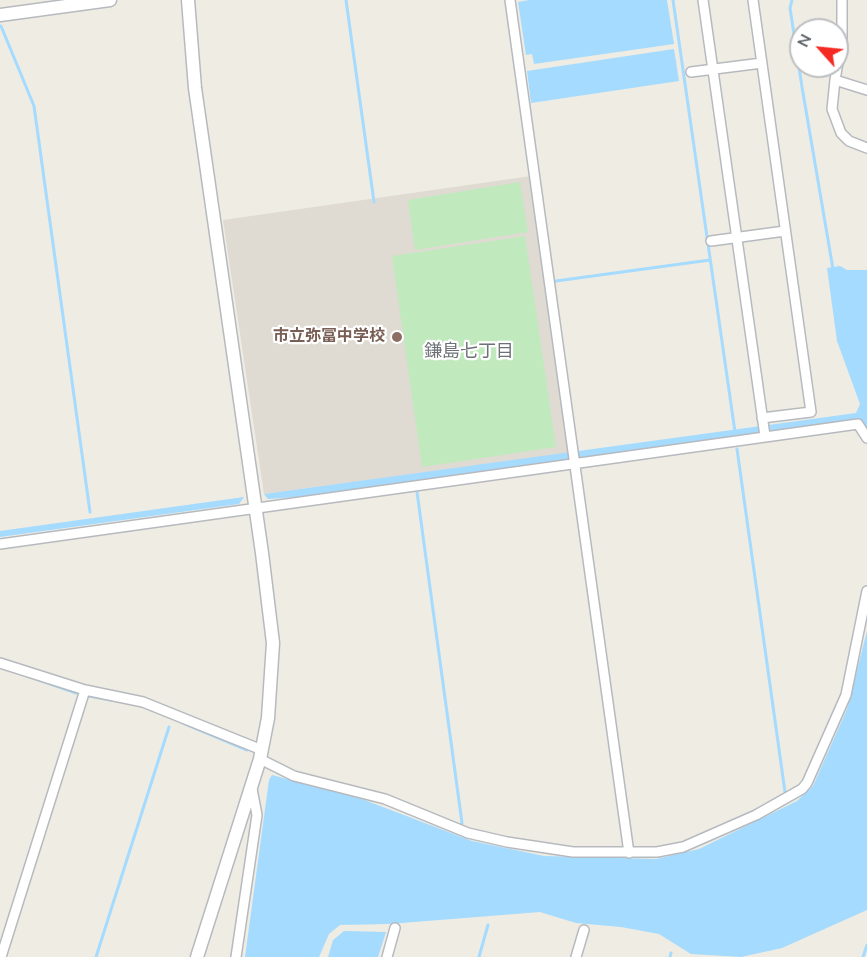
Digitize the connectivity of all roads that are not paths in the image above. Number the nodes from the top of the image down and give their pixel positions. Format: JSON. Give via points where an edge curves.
{"nodes":[{"id":1,"x":110,"y":0,"type":"edge"},
{"id":2,"x":188,"y":0,"type":"edge"},
{"id":3,"x":510,"y":0,"type":"edge"},
{"id":4,"x":703,"y":0,"type":"edge"},
{"id":5,"x":753,"y":0,"type":"edge"},
{"id":6,"x":842,"y":0,"type":"edge"},
{"id":7,"x":0,"y":15,"type":"edge"},
{"id":8,"x":762,"y":63,"type":"junction"},
{"id":9,"x":712,"y":70,"type":"junction"},
{"id":10,"x":691,"y":72,"type":"dead end"},
{"id":11,"x":835,"y":80,"type":"junction"},
{"id":12,"x":867,"y":90,"type":"edge"},
{"id":13,"x":867,"y":148,"type":"edge"},
{"id":14,"x":785,"y":231,"type":"junction"},
{"id":15,"x":736,"y":238,"type":"junction"},
{"id":16,"x":711,"y":241,"type":"dead end"},
{"id":17,"x":763,"y":420,"type":"junction"},
{"id":18,"x":765,"y":436,"type":"junction"},
{"id":19,"x":867,"y":438,"type":"edge"},
{"id":20,"x":575,"y":464,"type":"junction"},
{"id":21,"x":255,"y":507,"type":"junction"},
{"id":22,"x":0,"y":544,"type":"edge"},
{"id":23,"x":867,"y":591,"type":"edge"},
{"id":24,"x":0,"y":663,"type":"edge"},
{"id":25,"x":86,"y":690,"type":"junction"},
{"id":26,"x":261,"y":754,"type":"junction"},
{"id":27,"x":251,"y":786,"type":"junction"},
{"id":28,"x":629,"y":853,"type":"junction"},
{"id":29,"x":395,"y":928,"type":"dead end"},
{"id":30,"x":584,"y":930,"type":"dead end"},
{"id":31,"x":1,"y":957,"type":"edge"},
{"id":32,"x":197,"y":957,"type":"edge"},
{"id":33,"x":236,"y":957,"type":"edge"},
{"id":34,"x":387,"y":957,"type":"edge"},
{"id":35,"x":576,"y":957,"type":"edge"}],
"edges":[{"from":1,"to":7,"type":"street"},
{"from":2,"to":21,"type":"street","via":[[195,88]]},
{"from":3,"to":20,"type":"street"},
{"from":4,"to":9,"type":"street"},
{"from":5,"to":8,"type":"street"},
{"from":6,"to":11,"type":"street","via":[[842,39]]},
{"from":8,"to":9,"type":"street"},
{"from":8,"to":14,"type":"street"},
{"from":9,"to":10,"type":"street"},
{"from":9,"to":15,"type":"street"},
{"from":11,"to":12,"type":"street"},
{"from":11,"to":13,"type":"street","via":[[832,110],[841,133]]},
{"from":14,"to":15,"type":"street"},
{"from":14,"to":17,"type":"street","via":[[811,412]]},
{"from":15,"to":16,"type":"street"},
{"from":15,"to":17,"type":"street"},
{"from":17,"to":18,"type":"street"},
{"from":18,"to":19,"type":"street","via":[[858,424]]},
{"from":18,"to":20,"type":"street"},
{"from":20,"to":21,"type":"street"},
{"from":20,"to":28,"type":"street"},
{"from":21,"to":22,"type":"street"},
{"from":21,"to":26,"type":"street","via":[[273,643],[268,718]]},
{"from":23,"to":28,"type":"street","via":[[842,705],[802,789],[756,815],[683,847]]},
{"from":24,"to":25,"type":"street"},
{"from":25,"to":26,"type":"street","via":[[143,702]]},
{"from":25,"to":31,"type":"street"},
{"from":26,"to":27,"type":"street"},
{"from":26,"to":28,"type":"street","via":[[294,776],[385,799],[468,833],[547,849]]},
{"from":27,"to":32,"type":"street"},
{"from":27,"to":33,"type":"street","via":[[257,815]]},
{"from":29,"to":34,"type":"street"},
{"from":30,"to":35,"type":"street"}]}
